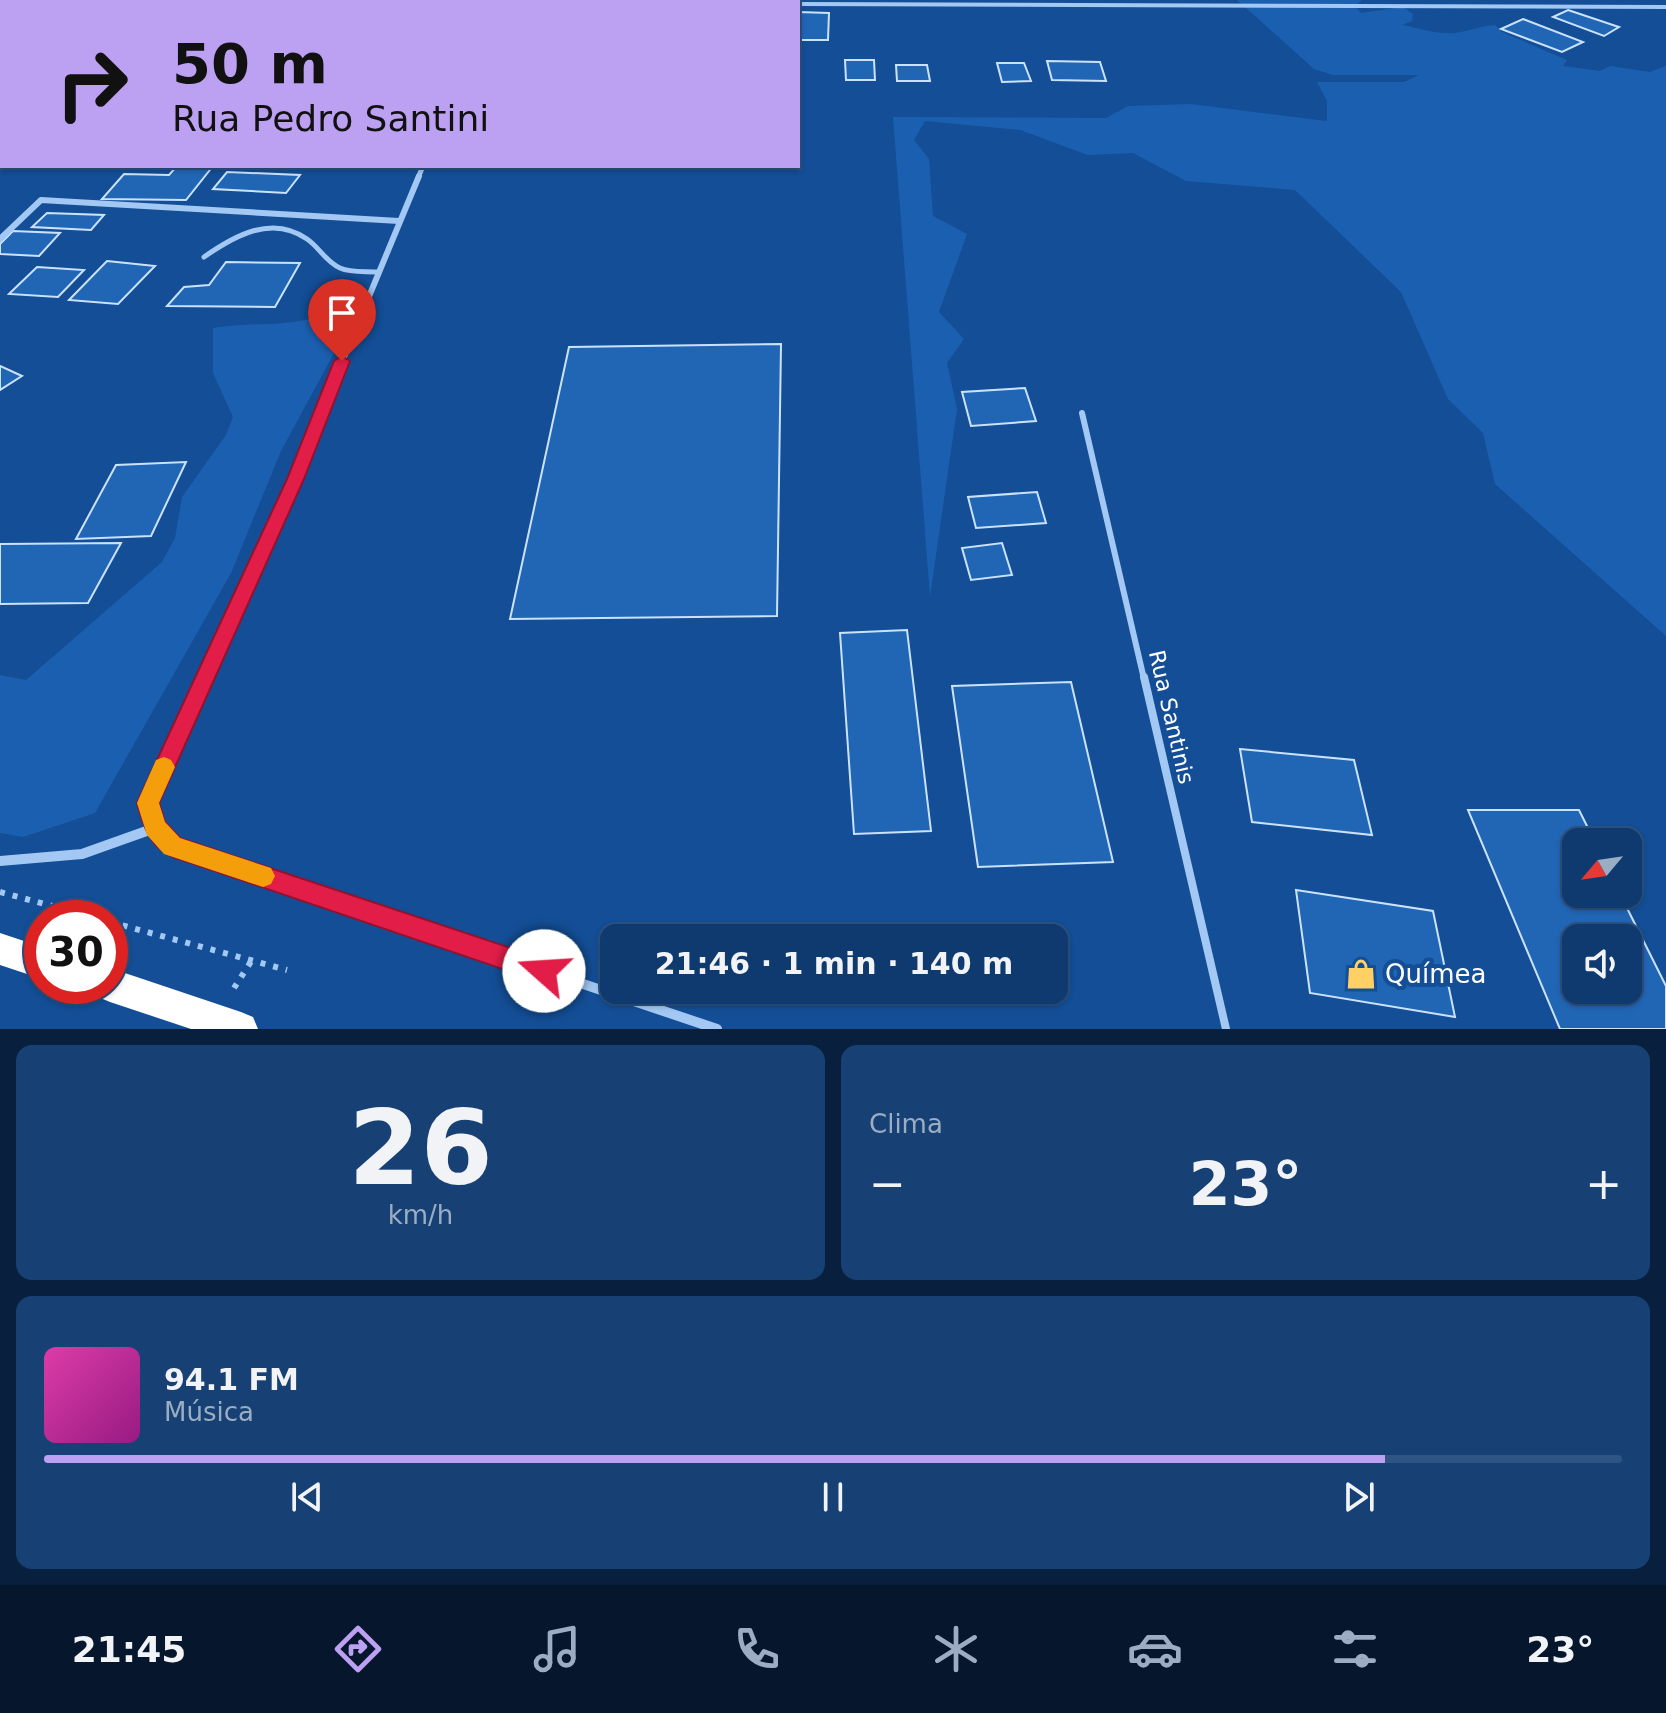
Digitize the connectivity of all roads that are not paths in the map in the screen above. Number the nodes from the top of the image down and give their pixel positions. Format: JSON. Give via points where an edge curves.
{"nodes":[{"id":1,"x":800,"y":4,"type":"edge"},
{"id":2,"x":1666,"y":7,"type":"edge"},
{"id":3,"x":422,"y":168,"type":"edge"},
{"id":4,"x":399,"y":221,"type":"junction"},
{"id":5,"x":0,"y":239,"type":"edge"},
{"id":6,"x":204,"y":257,"type":"dead end"},
{"id":7,"x":377,"y":272,"type":"junction"},
{"id":8,"x":1082,"y":413,"type":"dead end"},
{"id":9,"x":155,"y":828,"type":"junction"},
{"id":10,"x":0,"y":861,"type":"edge"},
{"id":11,"x":0,"y":949,"type":"edge"},
{"id":12,"x":24,"y":957,"type":"edge"},
{"id":13,"x":128,"y":991,"type":"edge"},
{"id":14,"x":241,"y":1029,"type":"edge"},
{"id":15,"x":717,"y":1029,"type":"edge"},
{"id":16,"x":1226,"y":1029,"type":"edge"}],
"edges":[{"from":1,"to":2,"type":"lane"},
{"from":3,"to":4,"type":"street"},
{"from":4,"to":5,"type":"street","via":[[41,200]]},
{"from":4,"to":7,"type":"street"},
{"from":6,"to":7,"type":"lane","via":[[234,236],[274,226],[305,237],[340,268]]},
{"from":7,"to":9,"type":"street","via":[[295,479],[148,803]]},
{"from":8,"to":16,"type":"lane","name":"Rua Santinis"},
{"from":9,"to":10,"type":"street","via":[[82,854]]},
{"from":9,"to":15,"type":"street","via":[[173,846]]},
{"from":11,"to":12,"type":"highway"},
{"from":13,"to":14,"type":"highway"}]}
